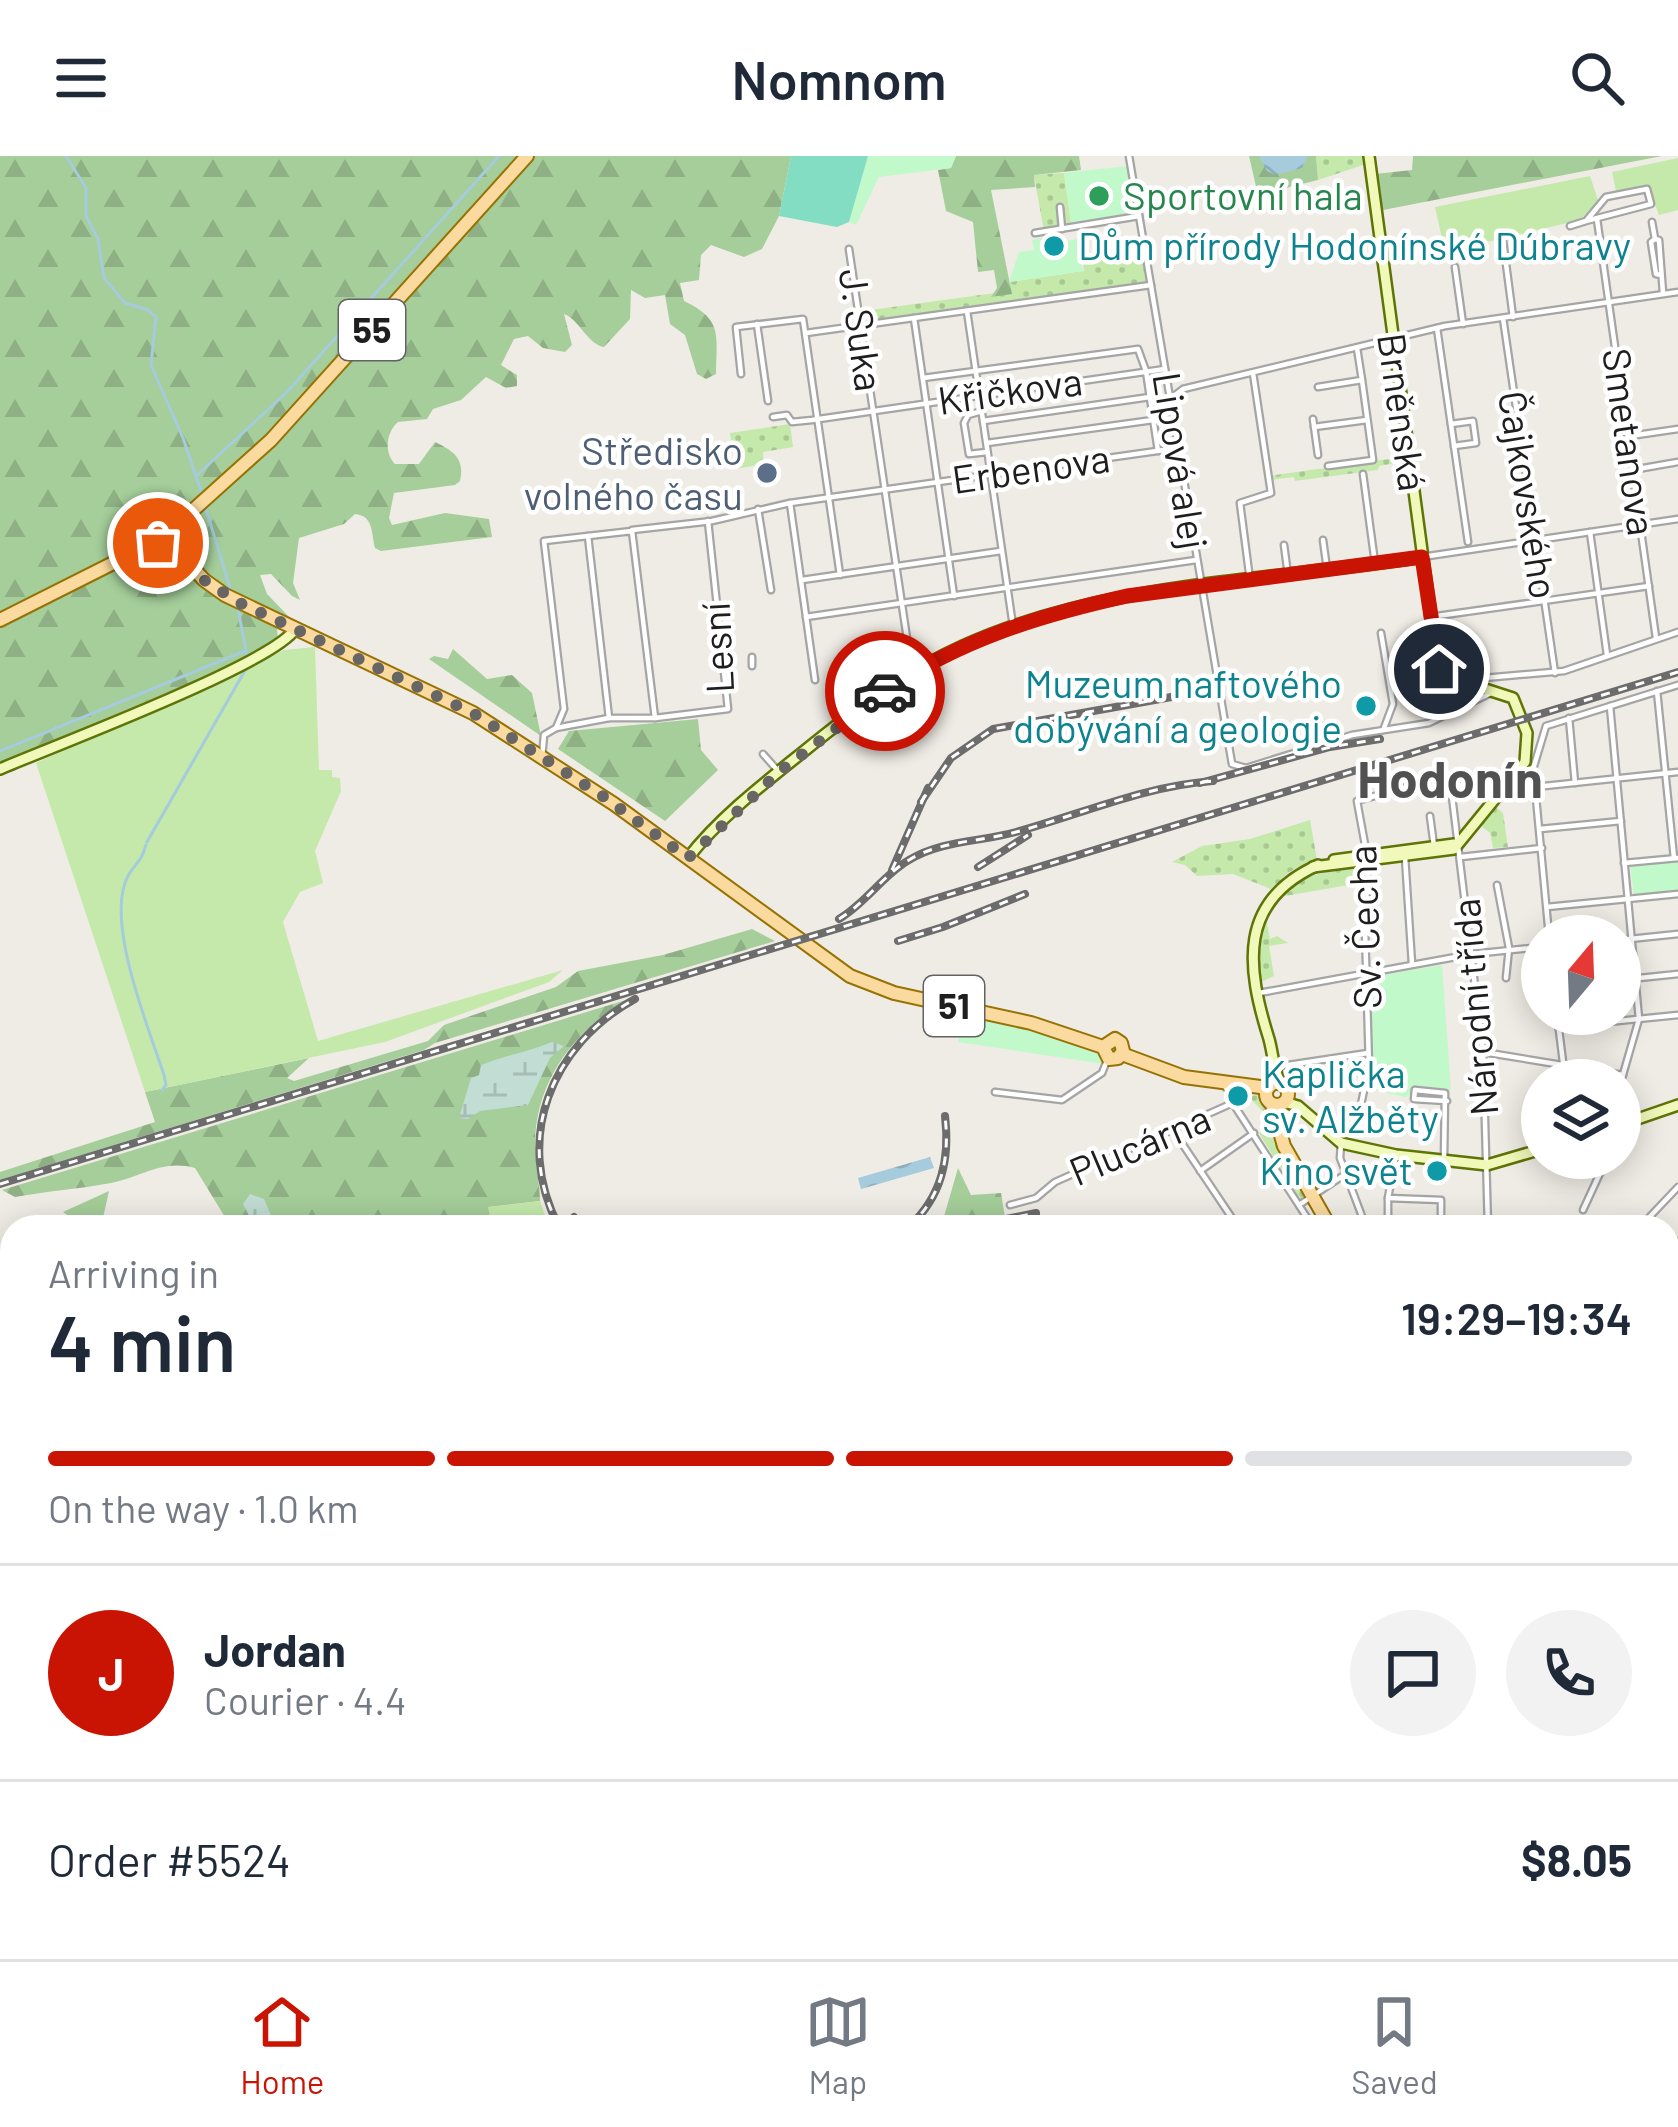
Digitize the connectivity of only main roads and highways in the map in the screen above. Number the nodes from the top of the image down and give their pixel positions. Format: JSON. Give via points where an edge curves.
{"nodes":[{"id":1,"x":527,"y":156,"type":"edge"},
{"id":2,"x":1369,"y":156,"type":"edge"},
{"id":3,"x":172,"y":538,"type":"junction"},
{"id":4,"x":1422,"y":557,"type":"junction"},
{"id":5,"x":0,"y":620,"type":"edge"},
{"id":6,"x":296,"y":629,"type":"junction"},
{"id":7,"x":0,"y":769,"type":"edge"},
{"id":8,"x":1459,"y":843,"type":"junction"},
{"id":9,"x":688,"y":858,"type":"junction"},
{"id":10,"x":1368,"y":858,"type":"junction"},
{"id":11,"x":1265,"y":1031,"type":"junction"},
{"id":12,"x":1276,"y":1095,"type":"junction"},
{"id":13,"x":1678,"y":1105,"type":"edge"},
{"id":14,"x":1641,"y":1117,"type":"edge"},
{"id":15,"x":1521,"y":1154,"type":"edge"},
{"id":16,"x":1324,"y":1215,"type":"edge"}],
"edges":[{"from":1,"to":3,"type":"main road","number":"55","via":[[325,383]]},
{"from":2,"to":4,"type":"main road","name":"Brněnská"},
{"from":3,"to":5,"type":"main road","number":"55","via":[[159,532],[158,541]]},
{"from":3,"to":6,"type":"main road","number":"51","via":[[218,591]]},
{"from":4,"to":8,"type":"main road","name":"Brněnská","via":[[1441,666],[1461,682],[1516,701],[1527,733],[1519,779]]},
{"from":4,"to":9,"type":"main road","via":[[1127,596],[1013,626],[912,672],[779,772]]},
{"from":6,"to":7,"type":"main road","via":[[234,668]]},
{"from":6,"to":9,"type":"main road","number":"51","via":[[463,707]]},
{"from":8,"to":10,"type":"main road"},
{"from":8,"to":10,"type":"main road"},
{"from":9,"to":12,"type":"main road","number":"51","via":[[878,988],[1031,1023],[1171,1074]]},
{"from":10,"to":11,"type":"main road","via":[[1312,868],[1279,887],[1259,918],[1253,950]]},
{"from":11,"to":12,"type":"main road"},
{"from":11,"to":12,"type":"main road","via":[[1278,1067]]},
{"from":12,"to":15,"type":"main road","via":[[1345,1144],[1487,1165]]},
{"from":12,"to":16,"type":"main road","via":[[1284,1146]]},
{"from":13,"to":14,"type":"main road"}]}
